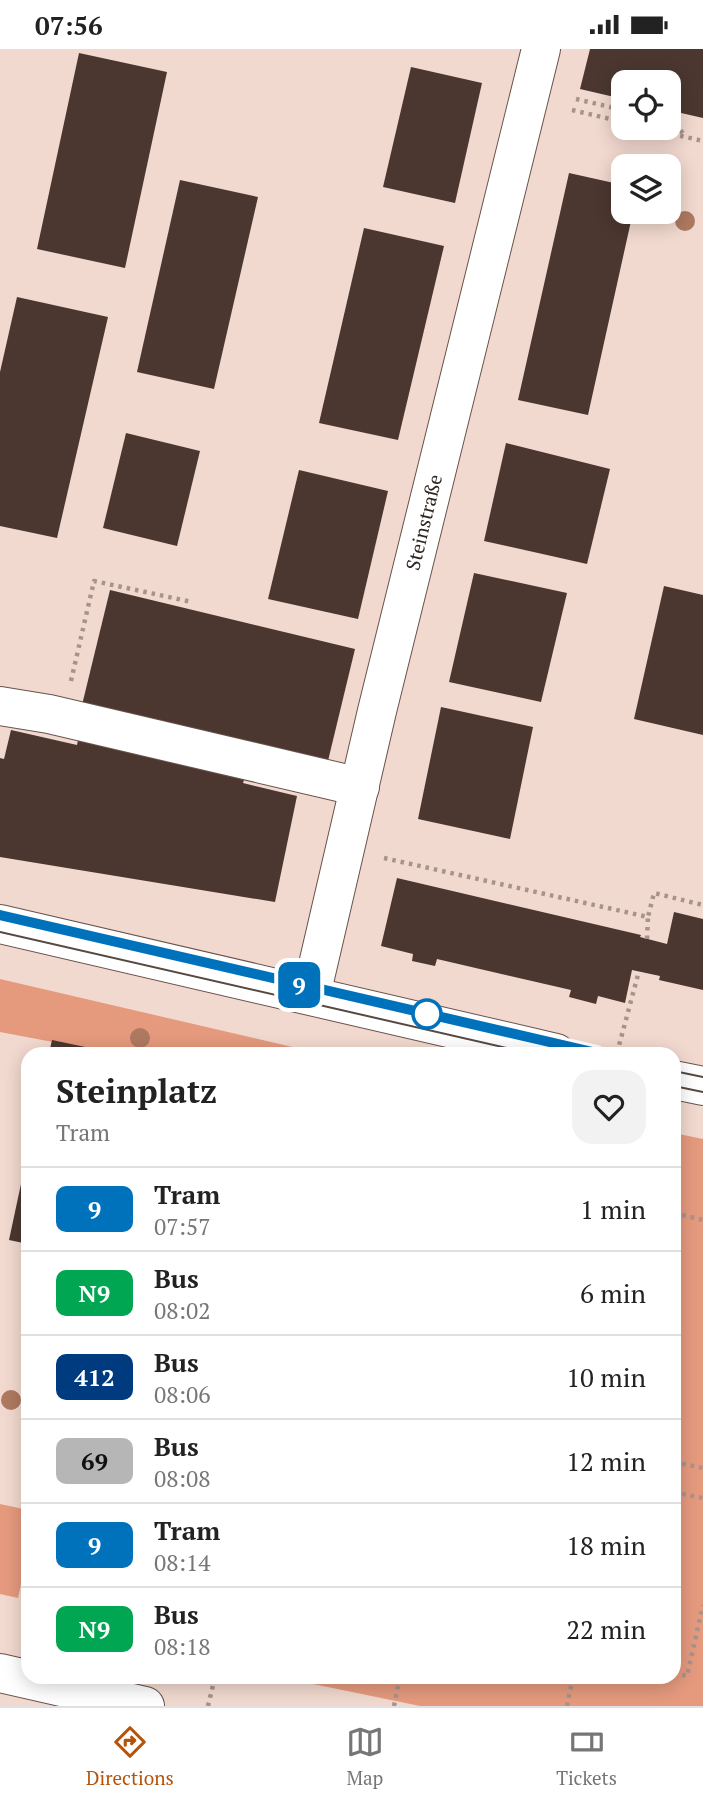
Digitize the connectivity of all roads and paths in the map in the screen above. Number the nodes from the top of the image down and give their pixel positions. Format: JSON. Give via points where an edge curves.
{"nodes":[{"id":1,"x":541,"y":49,"type":"edge"},
{"id":2,"x":576,"y":99,"type":"dead end"},
{"id":3,"x":611,"y":107,"type":"edge"},
{"id":4,"x":572,"y":110,"type":"dead end"},
{"id":5,"x":611,"y":119,"type":"edge"},
{"id":6,"x":681,"y":132,"type":"edge"},
{"id":7,"x":681,"y":136,"type":"edge"},
{"id":8,"x":685,"y":137,"type":"junction"},
{"id":9,"x":703,"y":141,"type":"edge"},
{"id":10,"x":191,"y":602,"type":"dead end"},
{"id":11,"x":0,"y":706,"type":"edge"},
{"id":12,"x":63,"y":717,"type":"junction"},
{"id":13,"x":360,"y":787,"type":"junction"},
{"id":14,"x":345,"y":850,"type":"junction"},
{"id":15,"x":703,"y":905,"type":"edge"},
{"id":16,"x":648,"y":917,"type":"junction"},
{"id":17,"x":0,"y":923,"type":"edge"},
{"id":18,"x":647,"y":939,"type":"dead end"},
{"id":19,"x":639,"y":971,"type":"dead end"},
{"id":20,"x":311,"y":995,"type":"junction"},
{"id":21,"x":531,"y":1047,"type":"edge"},
{"id":22,"x":619,"y":1047,"type":"edge"},
{"id":23,"x":681,"y":1081,"type":"edge"},
{"id":24,"x":703,"y":1086,"type":"edge"},
{"id":25,"x":681,"y":1215,"type":"edge"},
{"id":26,"x":703,"y":1220,"type":"edge"},
{"id":27,"x":681,"y":1463,"type":"edge"},
{"id":28,"x":703,"y":1468,"type":"edge"},
{"id":29,"x":681,"y":1494,"type":"edge"},
{"id":30,"x":703,"y":1499,"type":"edge"},
{"id":31,"x":703,"y":1605,"type":"edge"},
{"id":32,"x":0,"y":1674,"type":"edge"},
{"id":33,"x":681,"y":1675,"type":"edge"},
{"id":34,"x":21,"y":1679,"type":"edge"},
{"id":35,"x":45,"y":1684,"type":"edge"},
{"id":36,"x":213,"y":1684,"type":"edge"},
{"id":37,"x":399,"y":1684,"type":"edge"},
{"id":38,"x":572,"y":1684,"type":"edge"},
{"id":39,"x":145,"y":1706,"type":"edge"},
{"id":40,"x":208,"y":1706,"type":"edge"},
{"id":41,"x":394,"y":1706,"type":"edge"},
{"id":42,"x":567,"y":1706,"type":"edge"}],
"edges":[{"from":1,"to":13,"type":"street","name":"Steinstraße"},
{"from":2,"to":3,"type":"path"},
{"from":4,"to":5,"type":"path"},
{"from":6,"to":8,"type":"path"},
{"from":7,"to":8,"type":"path"},
{"from":8,"to":9,"type":"path"},
{"from":10,"to":12,"type":"path","via":[[94,580]]},
{"from":11,"to":12,"type":"street"},
{"from":12,"to":13,"type":"street"},
{"from":13,"to":14,"type":"street","name":"Steinstraße"},
{"from":14,"to":16,"type":"path"},
{"from":14,"to":20,"type":"street","name":"Steinstraße"},
{"from":15,"to":16,"type":"path","via":[[654,893]]},
{"from":16,"to":18,"type":"path"},
{"from":17,"to":20,"type":"street"},
{"from":19,"to":22,"type":"path"},
{"from":20,"to":21,"type":"street"},
{"from":23,"to":24,"type":"street"},
{"from":25,"to":26,"type":"path"},
{"from":27,"to":28,"type":"path"},
{"from":29,"to":30,"type":"path"},
{"from":31,"to":33,"type":"path","via":[[687,1676]]},
{"from":32,"to":34,"type":"street"},
{"from":35,"to":39,"type":"street"},
{"from":36,"to":40,"type":"path"},
{"from":37,"to":41,"type":"path"},
{"from":38,"to":42,"type":"path"}]}
